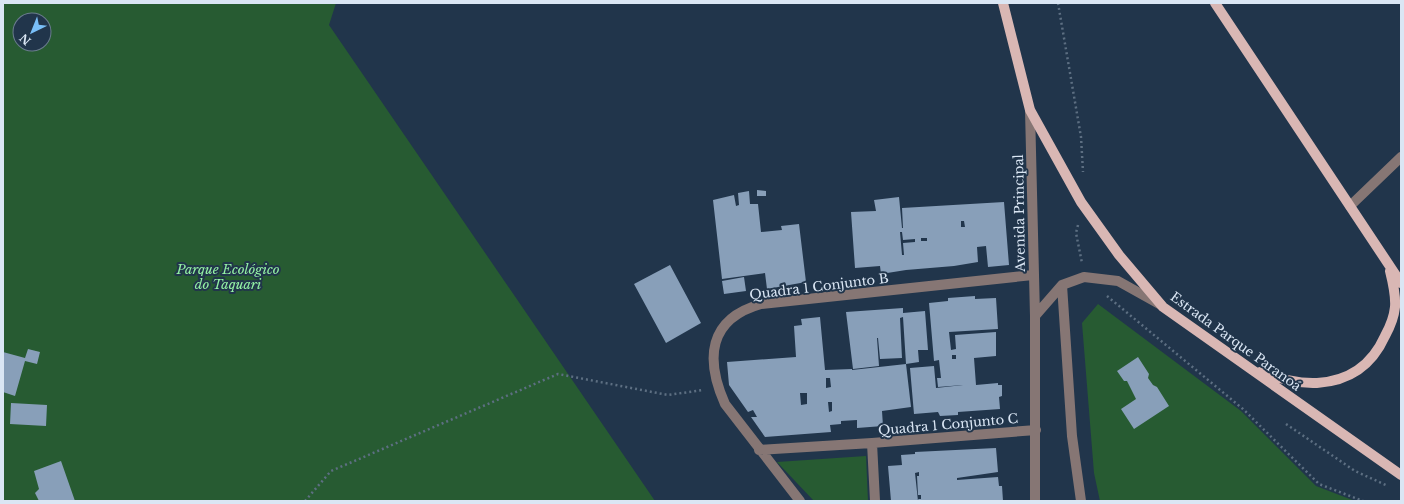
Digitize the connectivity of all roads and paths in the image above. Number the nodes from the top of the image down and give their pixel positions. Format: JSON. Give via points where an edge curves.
{"nodes":[{"id":1,"x":1003,"y":3,"type":"edge"},
{"id":2,"x":1214,"y":3,"type":"edge"},
{"id":3,"x":1030,"y":110,"type":"junction"},
{"id":4,"x":1401,"y":157,"type":"edge"},
{"id":5,"x":1350,"y":206,"type":"junction"},
{"id":6,"x":1388,"y":266,"type":"junction"},
{"id":7,"x":1033,"y":275,"type":"junction"},
{"id":8,"x":1401,"y":283,"type":"edge"},
{"id":9,"x":1062,"y":285,"type":"junction"},
{"id":10,"x":1163,"y":307,"type":"junction"},
{"id":11,"x":1035,"y":316,"type":"junction"},
{"id":12,"x":1252,"y":370,"type":"junction"},
{"id":13,"x":718,"y":388,"type":"junction"},
{"id":14,"x":1286,"y":424,"type":"dead end"},
{"id":15,"x":1036,"y":430,"type":"junction"},
{"id":16,"x":872,"y":443,"type":"junction"},
{"id":17,"x":759,"y":450,"type":"junction"},
{"id":18,"x":1401,"y":474,"type":"edge"},
{"id":19,"x":1394,"y":490,"type":"dead end"},
{"id":20,"x":305,"y":501,"type":"edge"},
{"id":21,"x":800,"y":501,"type":"edge"},
{"id":22,"x":875,"y":501,"type":"edge"},
{"id":23,"x":1035,"y":501,"type":"edge"},
{"id":24,"x":1081,"y":501,"type":"edge"}],
"edges":[{"from":1,"to":3,"type":"main road","name":"Estrada Parque Paranoá"},
{"from":2,"to":5,"type":"main road"},
{"from":3,"to":7,"type":"street","name":"Avenida Principal"},
{"from":3,"to":10,"type":"main road","name":"Estrada Parque Paranoá","via":[[1081,202],[1119,255]]},
{"from":4,"to":5,"type":"street"},
{"from":5,"to":6,"type":"main road"},
{"from":6,"to":8,"type":"main road"},
{"from":6,"to":12,"type":"main road","via":[[1395,308],[1390,327],[1379,350],[1362,368],[1333,382],[1315,383],[1294,382]]},
{"from":7,"to":11,"type":"street","name":"Avenida Principal"},
{"from":7,"to":13,"type":"street","name":"Quadra 1 Conjunto B","via":[[761,304],[745,308],[717,336],[713,362]]},
{"from":9,"to":10,"type":"street","via":[[1084,277],[1118,281]]},
{"from":9,"to":11,"type":"street"},
{"from":9,"to":24,"type":"street","via":[[1072,436]]},
{"from":10,"to":12,"type":"main road","name":"Estrada Parque Paranoá"},
{"from":11,"to":15,"type":"street","name":"Avenida Principal"},
{"from":12,"to":18,"type":"main road","name":"Estrada Parque Paranoá"},
{"from":13,"to":17,"type":"street","name":"Quadra 1 Conjunto B","via":[[725,404]]},
{"from":13,"to":20,"type":"path","via":[[668,395],[558,374],[331,471]]},
{"from":14,"to":19,"type":"path","via":[[1355,471]]},
{"from":15,"to":16,"type":"street","name":"Quadra 1 Conjunto C"},
{"from":15,"to":23,"type":"street","name":"Avenida Principal"},
{"from":16,"to":17,"type":"street"},
{"from":16,"to":22,"type":"street","name":"Quadra 1 Conjunto C"},
{"from":17,"to":21,"type":"street","name":"Quadra 1 Conjunto B"}]}
